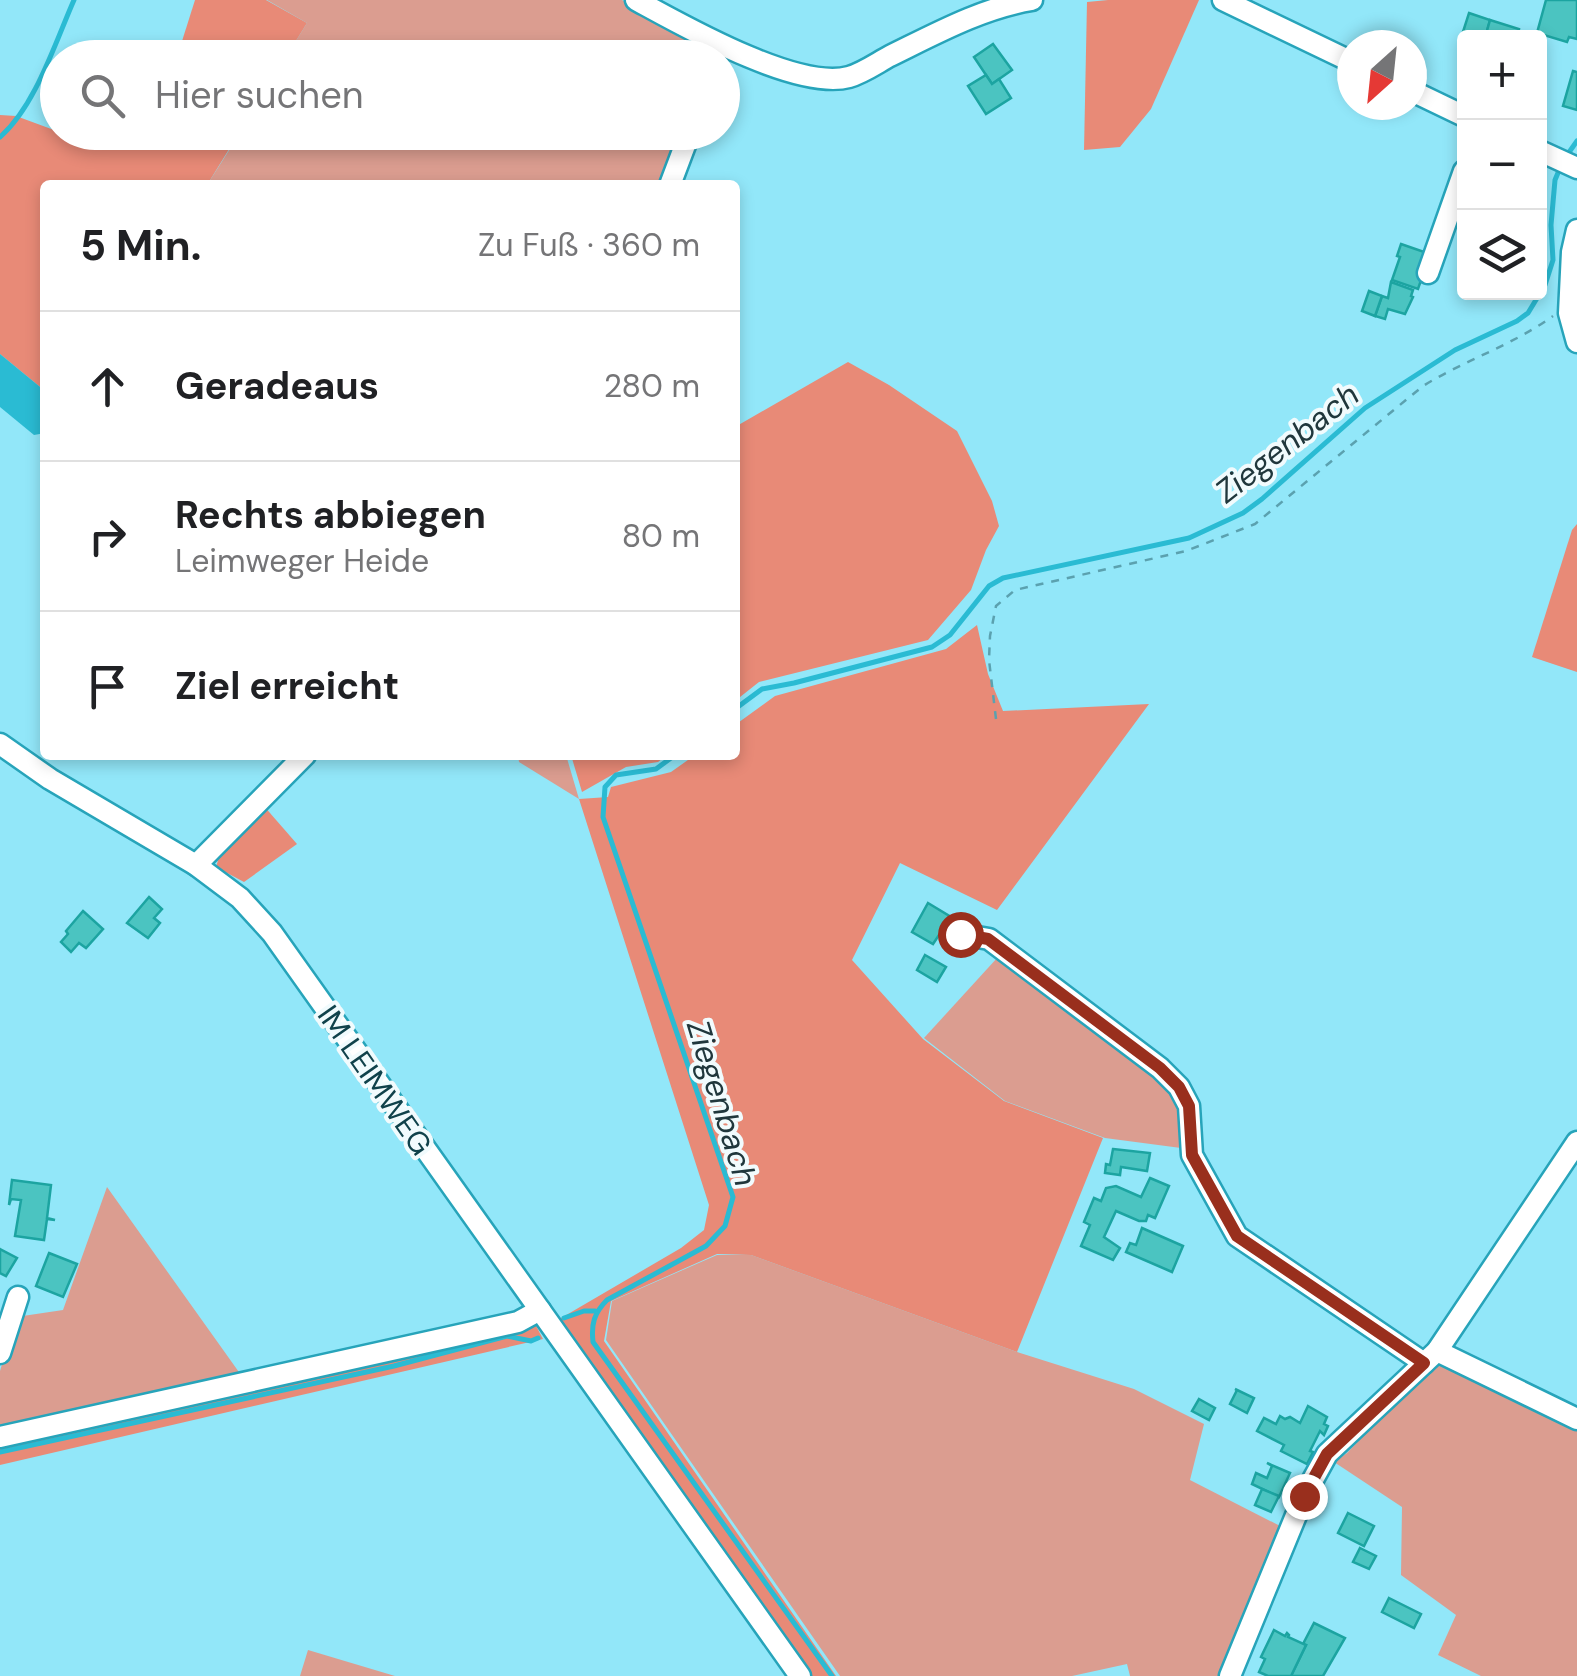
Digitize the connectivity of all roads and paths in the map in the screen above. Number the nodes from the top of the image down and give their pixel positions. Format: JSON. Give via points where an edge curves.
{"nodes":[{"id":1,"x":636,"y":0,"type":"edge"},
{"id":2,"x":1032,"y":0,"type":"edge"},
{"id":3,"x":1223,"y":0,"type":"edge"},
{"id":4,"x":701,"y":40,"type":"edge"},
{"id":5,"x":1337,"y":55,"type":"edge"},
{"id":6,"x":740,"y":57,"type":"edge"},
{"id":7,"x":1427,"y":98,"type":"edge"},
{"id":8,"x":1457,"y":113,"type":"edge"},
{"id":9,"x":683,"y":150,"type":"edge"},
{"id":10,"x":672,"y":180,"type":"edge"},
{"id":11,"x":1457,"y":191,"type":"edge"},
{"id":12,"x":1577,"y":230,"type":"edge"},
{"id":13,"x":1428,"y":272,"type":"dead end"},
{"id":14,"x":1570,"y":305,"type":"junction"},
{"id":15,"x":1577,"y":342,"type":"edge"},
{"id":16,"x":996,"y":719,"type":"dead end"},
{"id":17,"x":0,"y":744,"type":"edge"},
{"id":18,"x":301,"y":760,"type":"edge"},
{"id":19,"x":196,"y":865,"type":"junction"},
{"id":20,"x":960,"y":934,"type":"dead end"},
{"id":21,"x":1577,"y":1142,"type":"edge"},
{"id":22,"x":18,"y":1297,"type":"dead end"},
{"id":23,"x":540,"y":1310,"type":"junction"},
{"id":24,"x":0,"y":1353,"type":"edge"},
{"id":25,"x":1431,"y":1357,"type":"junction"},
{"id":26,"x":1577,"y":1419,"type":"edge"},
{"id":27,"x":0,"y":1437,"type":"edge"},
{"id":28,"x":800,"y":1676,"type":"edge"},
{"id":29,"x":1230,"y":1676,"type":"edge"}],
"edges":[{"from":1,"to":4,"type":"street"},
{"from":2,"to":6,"type":"street","via":[[975,17],[848,77],[820,78]]},
{"from":3,"to":5,"type":"street"},
{"from":7,"to":8,"type":"street"},
{"from":9,"to":10,"type":"street"},
{"from":11,"to":13,"type":"street"},
{"from":12,"to":14,"type":"street"},
{"from":14,"to":15,"type":"street"},
{"from":14,"to":16,"type":"path","via":[[1423,386],[1255,524],[1186,551],[1015,590],[996,606],[990,636]]},
{"from":17,"to":19,"type":"street","name":"IM LEIMWEG"},
{"from":18,"to":19,"type":"street"},
{"from":19,"to":23,"type":"street","name":"IM LEIMWEG","via":[[272,933]]},
{"from":20,"to":25,"type":"street","via":[[988,939],[1179,1087],[1189,1106],[1192,1155],[1237,1236]]},
{"from":21,"to":25,"type":"street"},
{"from":22,"to":24,"type":"street"},
{"from":23,"to":27,"type":"street","via":[[518,1322]]},
{"from":23,"to":28,"type":"street","name":"IM LEIMWEG"},
{"from":25,"to":26,"type":"street"},
{"from":25,"to":29,"type":"street","via":[[1327,1454]]}]}
